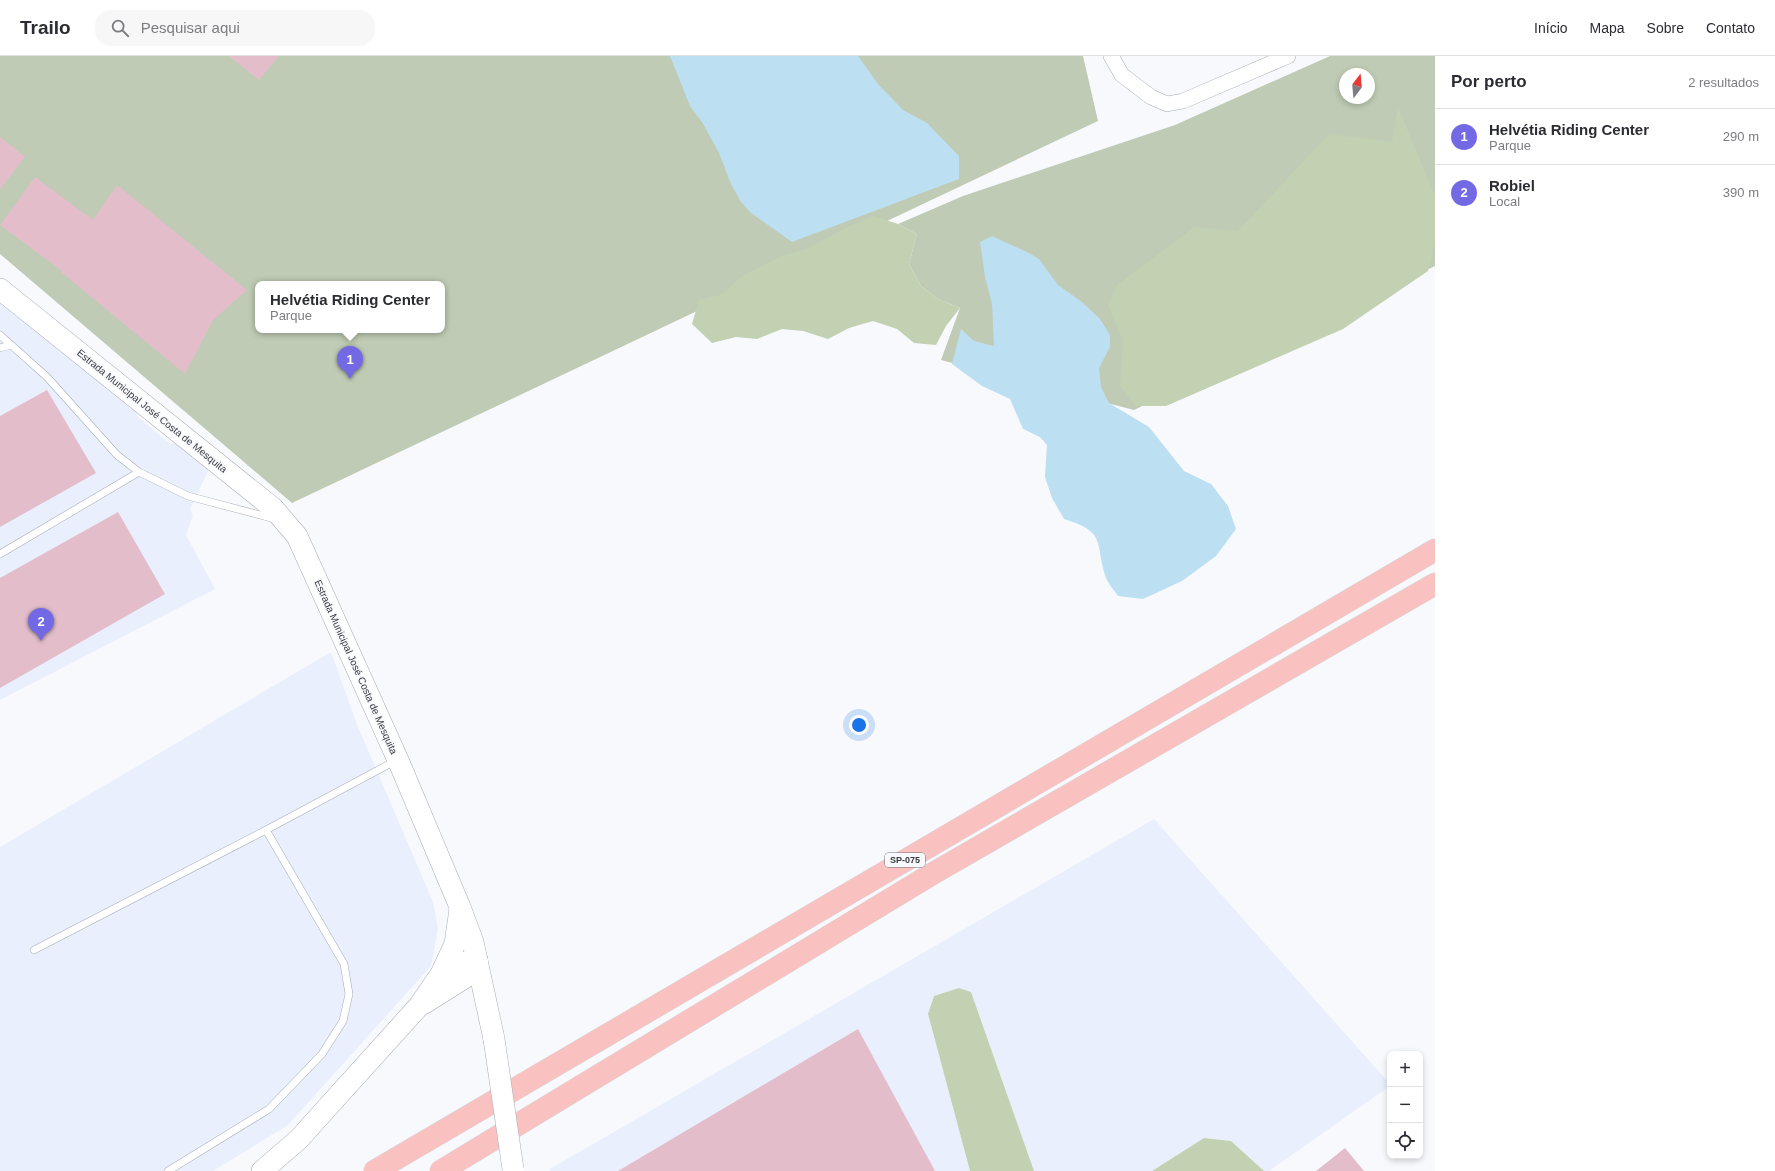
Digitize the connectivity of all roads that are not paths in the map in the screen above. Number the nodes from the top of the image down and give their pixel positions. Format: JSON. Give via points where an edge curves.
{"nodes":[{"id":1,"x":1111,"y":56,"type":"edge"},
{"id":2,"x":1288,"y":56,"type":"edge"},
{"id":3,"x":0,"y":289,"type":"edge"},
{"id":4,"x":0,"y":336,"type":"edge"},
{"id":5,"x":11,"y":345,"type":"junction"},
{"id":6,"x":0,"y":348,"type":"edge"},
{"id":7,"x":139,"y":472,"type":"junction"},
{"id":8,"x":287,"y":522,"type":"junction"},
{"id":9,"x":1435,"y":550,"type":"edge"},
{"id":10,"x":0,"y":554,"type":"edge"},
{"id":11,"x":1435,"y":584,"type":"edge"},
{"id":12,"x":398,"y":760,"type":"junction"},
{"id":13,"x":266,"y":830,"type":"junction"},
{"id":14,"x":460,"y":907,"type":"junction"},
{"id":15,"x":34,"y":950,"type":"dead end"},
{"id":16,"x":477,"y":960,"type":"junction"},
{"id":17,"x":441,"y":974,"type":"junction"},
{"id":18,"x":439,"y":995,"type":"junction"},
{"id":19,"x":419,"y":1006,"type":"junction"},
{"id":20,"x":489,"y":1009,"type":"junction"},
{"id":21,"x":513,"y":1170,"type":"edge"},
{"id":22,"x":168,"y":1171,"type":"edge"},
{"id":23,"x":262,"y":1171,"type":"edge"},
{"id":24,"x":375,"y":1171,"type":"edge"},
{"id":25,"x":441,"y":1171,"type":"edge"}],
"edges":[{"from":1,"to":2,"type":"street","via":[[1122,75],[1151,97],[1167,104],[1183,101]]},
{"from":3,"to":8,"type":"main road","name":"Estrada Municipal José Costa de Mesquita","via":[[273,508]]},
{"from":4,"to":5,"type":"lane"},
{"from":5,"to":6,"type":"lane"},
{"from":5,"to":7,"type":"lane","via":[[48,377],[117,454]]},
{"from":7,"to":8,"type":"lane","via":[[188,496]]},
{"from":7,"to":10,"type":"lane"},
{"from":8,"to":12,"type":"main road","name":"Estrada Municipal José Costa de Mesquita","via":[[297,536]]},
{"from":9,"to":24,"type":"highway","number":"SP-075"},
{"from":11,"to":25,"type":"highway","number":"SP-075","via":[[932,874]]},
{"from":12,"to":13,"type":"lane"},
{"from":12,"to":14,"type":"main road","name":"Estrada Municipal José Costa de Mesquita"},
{"from":13,"to":15,"type":"lane"},
{"from":13,"to":22,"type":"lane","via":[[344,964],[349,994],[344,1021],[322,1054],[269,1109]]},
{"from":14,"to":16,"type":"main road","name":"Estrada Municipal José Costa de Mesquita"},
{"from":14,"to":17,"type":"main road","via":[[455,944]]},
{"from":16,"to":17,"type":"main road","via":[[460,963]]},
{"from":16,"to":18,"type":"main road","via":[[466,977]]},
{"from":16,"to":20,"type":"main road","name":"Estrada Municipal José Costa de Mesquita"},
{"from":17,"to":19,"type":"main road"},
{"from":18,"to":19,"type":"main road"},
{"from":18,"to":20,"type":"main road","via":[[453,991],[462,992],[474,996]]},
{"from":19,"to":23,"type":"main road","via":[[299,1138]]},
{"from":20,"to":21,"type":"main road","name":"Estrada Municipal José Costa de Mesquita","bridge":true}]}
